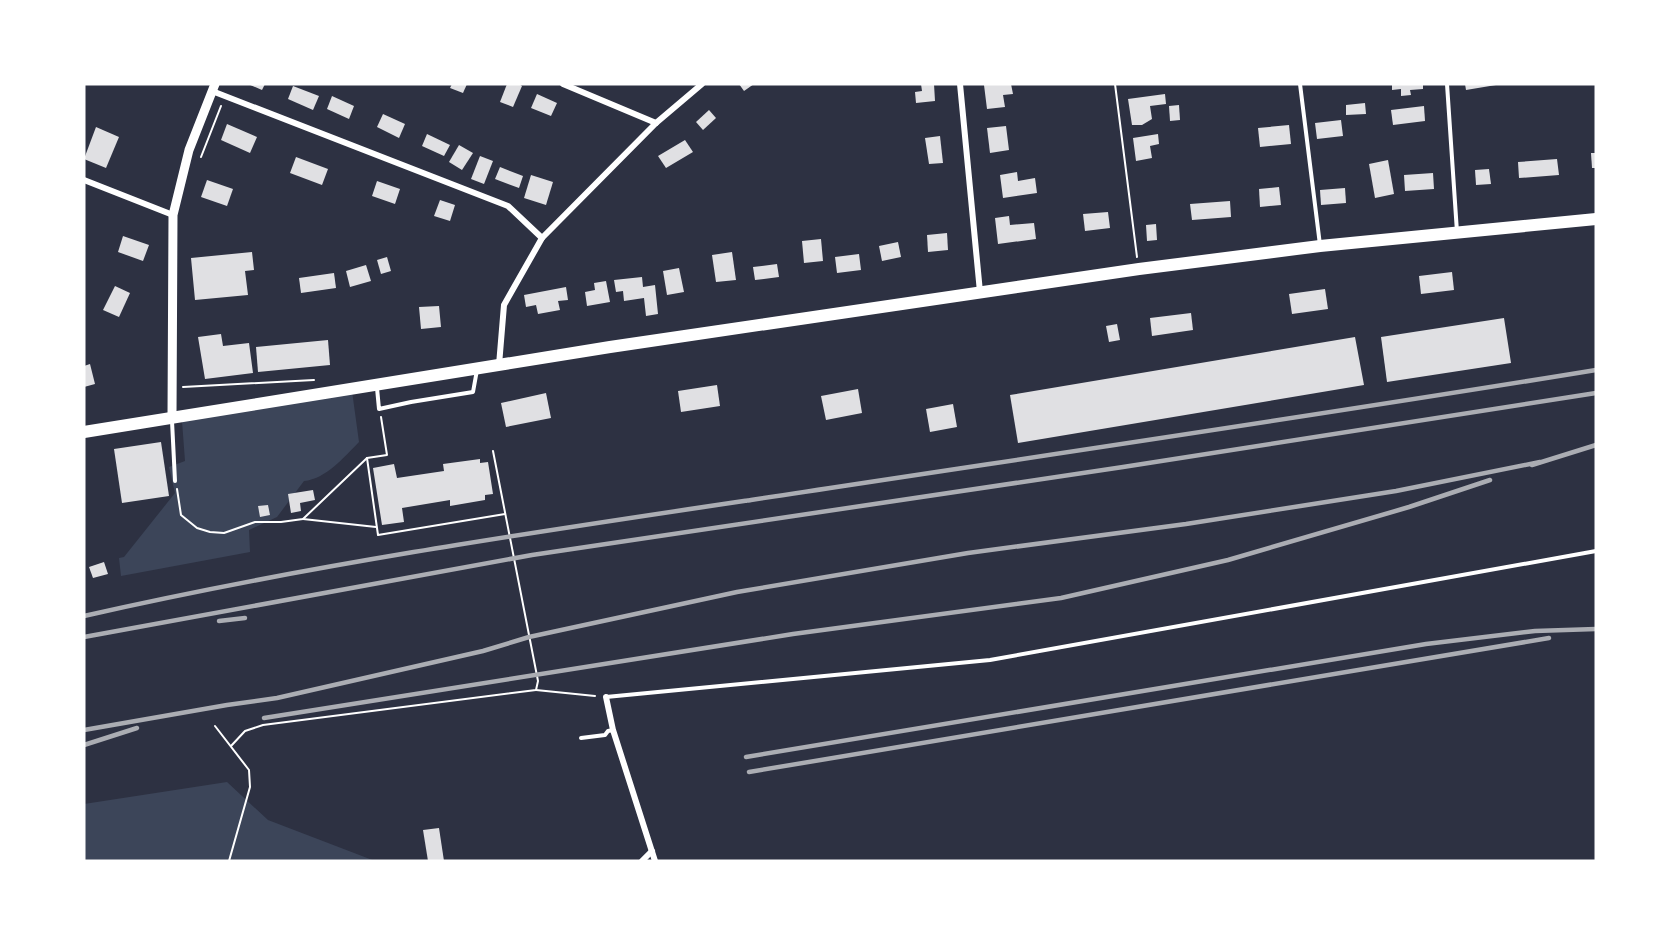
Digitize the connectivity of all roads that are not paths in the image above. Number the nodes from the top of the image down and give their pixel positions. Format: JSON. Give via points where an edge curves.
{"nodes":[{"id":1,"x":563,"y":84,"type":"edge"},
{"id":2,"x":702,"y":84,"type":"edge"},
{"id":3,"x":960,"y":84,"type":"edge"},
{"id":4,"x":1300,"y":84,"type":"edge"},
{"id":5,"x":1447,"y":84,"type":"edge"},
{"id":6,"x":214,"y":87,"type":"edge"},
{"id":7,"x":656,"y":123,"type":"junction"},
{"id":8,"x":84,"y":180,"type":"edge"},
{"id":9,"x":173,"y":215,"type":"junction"},
{"id":10,"x":1596,"y":219,"type":"edge"},
{"id":11,"x":1457,"y":232,"type":"junction"},
{"id":12,"x":542,"y":238,"type":"junction"},
{"id":13,"x":1320,"y":246,"type":"junction"},
{"id":14,"x":980,"y":292,"type":"junction"},
{"id":15,"x":499,"y":365,"type":"junction"},
{"id":16,"x":478,"y":368,"type":"junction"},
{"id":17,"x":377,"y":385,"type":"junction"},
{"id":18,"x":172,"y":417,"type":"junction"},
{"id":19,"x":84,"y":432,"type":"edge"},
{"id":20,"x":175,"y":481,"type":"road end"},
{"id":21,"x":1596,"y":551,"type":"edge"},
{"id":22,"x":606,"y":697,"type":"joint"},
{"id":23,"x":613,"y":729,"type":"junction"},
{"id":24,"x":581,"y":738,"type":"dead end"},
{"id":25,"x":652,"y":852,"type":"junction"},
{"id":26,"x":642,"y":861,"type":"edge"},
{"id":27,"x":654,"y":861,"type":"edge"}],
"edges":[{"from":1,"to":7,"type":"street"},
{"from":2,"to":7,"type":"street"},
{"from":3,"to":14,"type":"street"},
{"from":4,"to":13,"type":"lane"},
{"from":5,"to":11,"type":"lane"},
{"from":6,"to":9,"type":"street","via":[[189,150]]},
{"from":6,"to":12,"type":"street","via":[[225,96],[508,206]]},
{"from":7,"to":12,"type":"street"},
{"from":8,"to":9,"type":"street"},
{"from":9,"to":18,"type":"street"},
{"from":10,"to":11,"type":"main road"},
{"from":11,"to":13,"type":"main road"},
{"from":12,"to":15,"type":"street","via":[[504,305]]},
{"from":13,"to":14,"type":"main road"},
{"from":14,"to":15,"type":"main road"},
{"from":15,"to":16,"type":"main road"},
{"from":16,"to":17,"type":"main road"},
{"from":16,"to":17,"type":"lane","via":[[473,392],[379,410]]},
{"from":17,"to":18,"type":"main road"},
{"from":18,"to":19,"type":"main road"},
{"from":18,"to":20,"type":"lane"},
{"from":21,"to":22,"type":"lane","via":[[990,660]]},
{"from":22,"to":23,"type":"street"},
{"from":23,"to":24,"type":"lane","via":[[605,735]]},
{"from":23,"to":25,"type":"street"},
{"from":25,"to":26,"type":"street"},
{"from":25,"to":27,"type":"street"}]}
